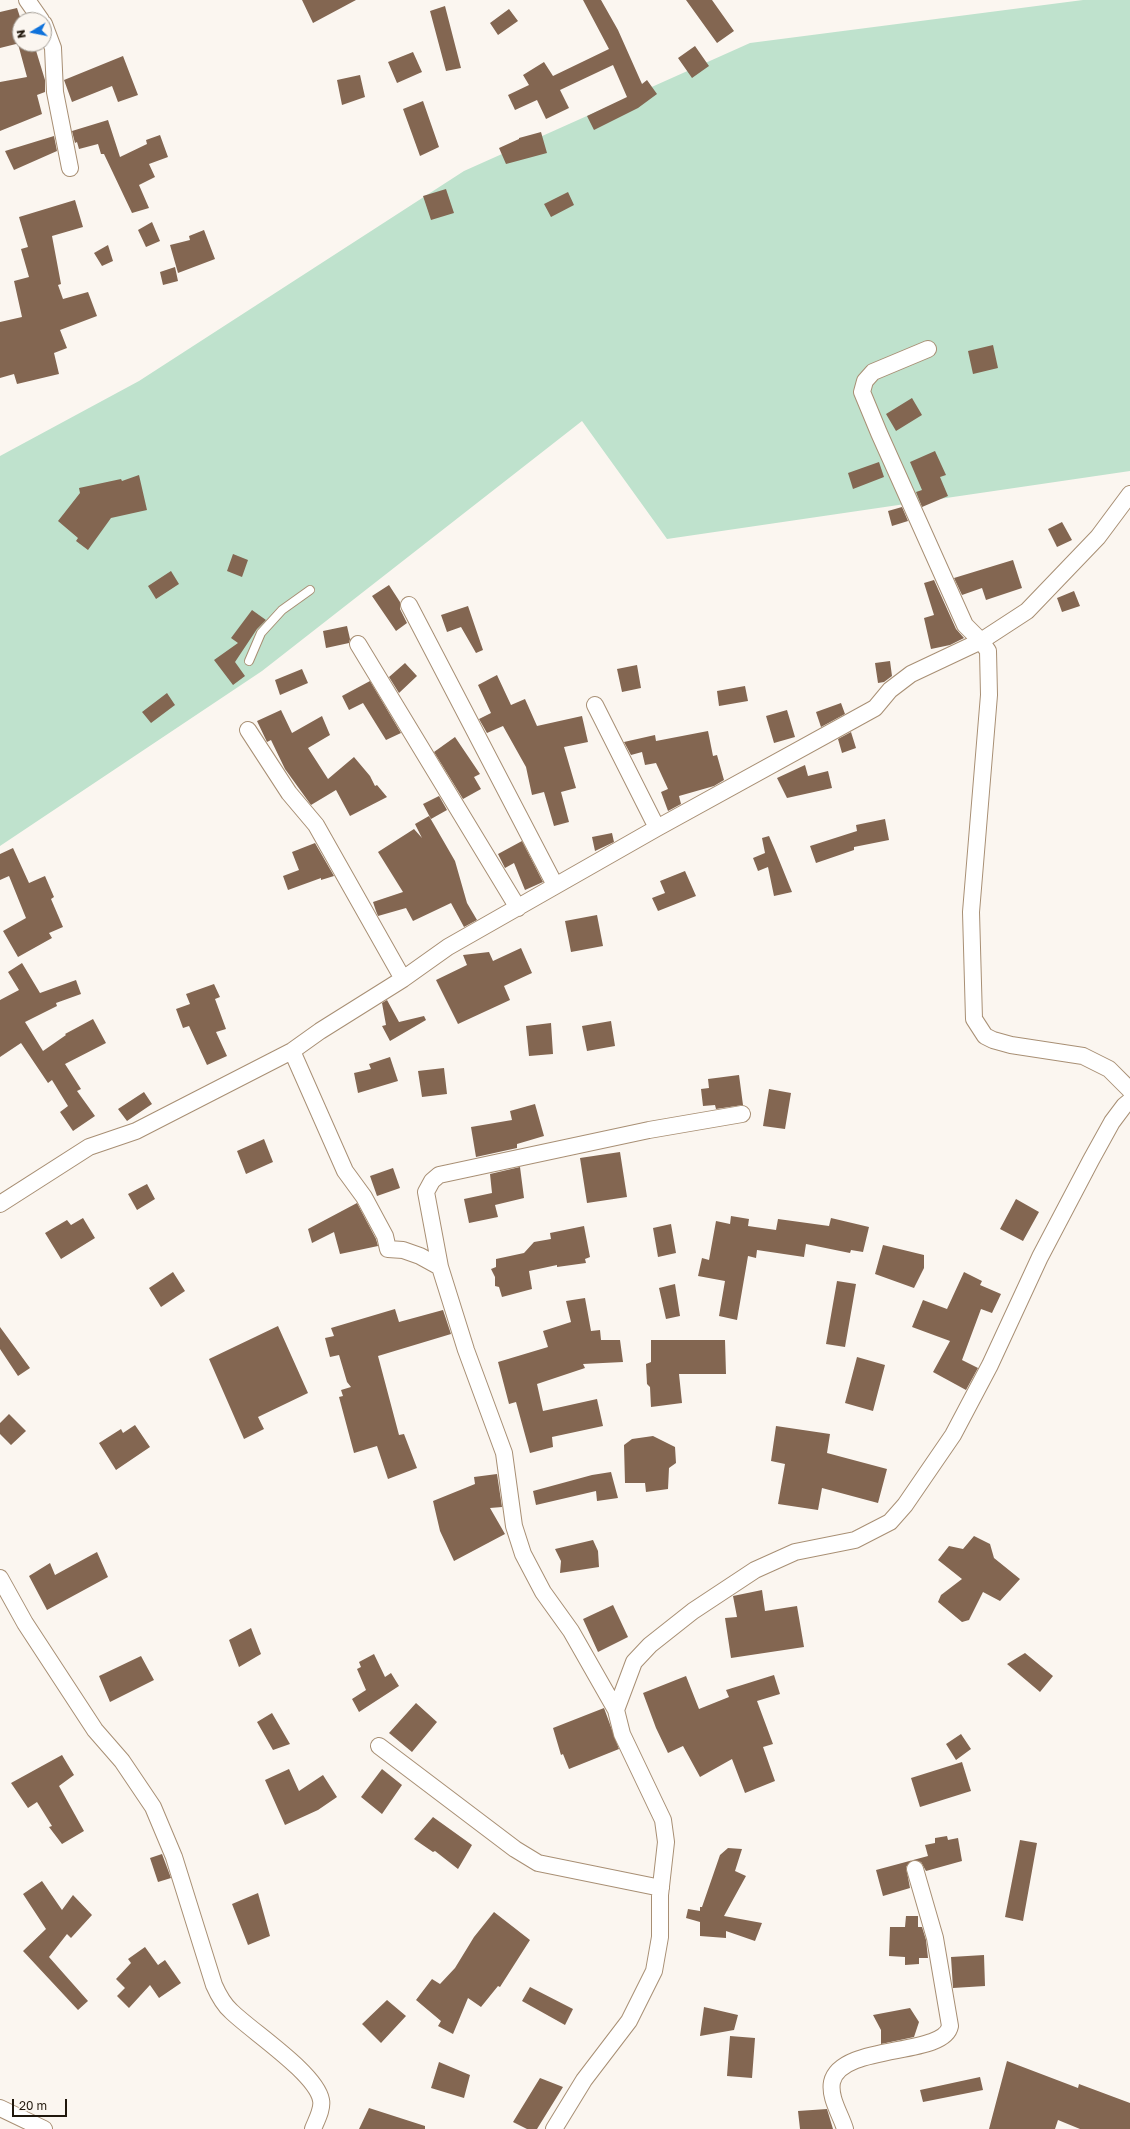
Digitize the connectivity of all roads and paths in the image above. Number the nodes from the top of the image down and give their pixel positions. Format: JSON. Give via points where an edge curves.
{"nodes":[{"id":1,"x":27,"y":0,"type":"edge"},
{"id":2,"x":35,"y":12,"type":"edge"},
{"id":3,"x":52,"y":45,"type":"edge"},
{"id":4,"x":70,"y":168,"type":"dead end"},
{"id":5,"x":928,"y":350,"type":"dead end"},
{"id":6,"x":1130,"y":494,"type":"edge"},
{"id":7,"x":310,"y":590,"type":"dead end"},
{"id":8,"x":409,"y":605,"type":"dead end"},
{"id":9,"x":981,"y":640,"type":"junction"},
{"id":10,"x":358,"y":644,"type":"dead end"},
{"id":11,"x":250,"y":661,"type":"dead end"},
{"id":12,"x":595,"y":705,"type":"dead end"},
{"id":13,"x":248,"y":730,"type":"dead end"},
{"id":14,"x":657,"y":828,"type":"junction"},
{"id":15,"x":555,"y":885,"type":"junction"},
{"id":16,"x":518,"y":908,"type":"junction"},
{"id":17,"x":403,"y":979,"type":"junction"},
{"id":18,"x":292,"y":1051,"type":"junction"},
{"id":19,"x":1130,"y":1090,"type":"edge"},
{"id":20,"x":1130,"y":1101,"type":"edge"},
{"id":21,"x":742,"y":1114,"type":"dead end"},
{"id":22,"x":0,"y":1204,"type":"edge"},
{"id":23,"x":440,"y":1267,"type":"junction"},
{"id":24,"x":0,"y":1578,"type":"edge"},
{"id":25,"x":6,"y":1603,"type":"edge"},
{"id":26,"x":616,"y":1710,"type":"junction"},
{"id":27,"x":379,"y":1746,"type":"dead end"},
{"id":28,"x":914,"y":1868,"type":"dead end"},
{"id":29,"x":661,"y":1888,"type":"junction"},
{"id":30,"x":0,"y":2108,"type":"edge"},
{"id":31,"x":44,"y":2129,"type":"edge"},
{"id":32,"x":313,"y":2129,"type":"edge"},
{"id":33,"x":554,"y":2129,"type":"edge"},
{"id":34,"x":845,"y":2129,"type":"edge"}],
"edges":[{"from":1,"to":2,"type":"street"},
{"from":3,"to":4,"type":"street","via":[[55,92]]},
{"from":5,"to":9,"type":"street","via":[[873,372],[865,381],[862,392],[965,625]]},
{"from":6,"to":9,"type":"street","via":[[1098,537],[1027,611]]},
{"from":7,"to":11,"type":"lane","via":[[282,610],[261,633]]},
{"from":8,"to":15,"type":"street"},
{"from":9,"to":14,"type":"street","via":[[911,674],[890,690],[875,708]]},
{"from":9,"to":19,"type":"street","via":[[988,651],[989,695],[971,912],[974,1019],[985,1036],[993,1040],[1083,1056],[1109,1069]]},
{"from":10,"to":16,"type":"street"},
{"from":12,"to":14,"type":"street"},
{"from":13,"to":17,"type":"street","via":[[289,793],[316,824]]},
{"from":14,"to":15,"type":"street"},
{"from":15,"to":16,"type":"street"},
{"from":16,"to":17,"type":"street","via":[[448,947]]},
{"from":17,"to":18,"type":"street"},
{"from":18,"to":22,"type":"street","via":[[136,1131],[90,1147]]},
{"from":18,"to":23,"type":"street","via":[[345,1171],[364,1197],[385,1236],[388,1249],[403,1250]]},
{"from":20,"to":26,"type":"street","via":[[1112,1122],[1091,1160],[1040,1257],[990,1365],[953,1435],[905,1505],[890,1522],[873,1532],[855,1540],[795,1552],[755,1570],[693,1611],[650,1645],[634,1662]]},
{"from":21,"to":23,"type":"street","via":[[649,1130],[439,1175],[426,1192]]},
{"from":23,"to":26,"type":"street","via":[[466,1350],[504,1453],[514,1526],[523,1554],[543,1592],[571,1631]]},
{"from":24,"to":25,"type":"street"},
{"from":25,"to":32,"type":"street","via":[[25,1623],[95,1730],[122,1761],[153,1807],[174,1857],[214,1985],[230,2010],[285,2056],[319,2093],[322,2102]]},
{"from":26,"to":29,"type":"street","via":[[622,1734],[663,1820],[666,1842]]},
{"from":27,"to":29,"type":"street","via":[[515,1850],[538,1863]]},
{"from":28,"to":34,"type":"street","via":[[935,1938],[950,2026],[949,2033],[929,2043],[887,2051],[851,2062],[835,2076],[832,2091]]},
{"from":29,"to":33,"type":"street","via":[[660,1937],[654,1971],[629,2021],[584,2080]]},
{"from":30,"to":31,"type":"street"}]}
